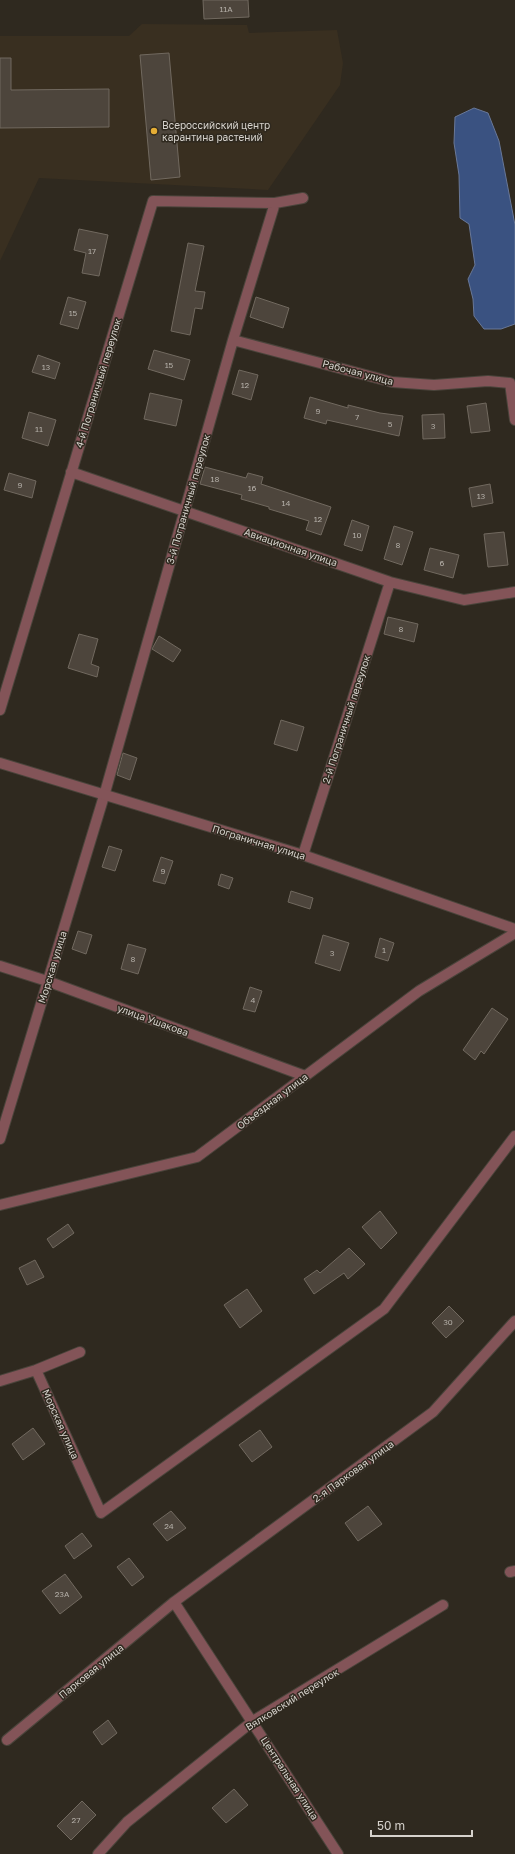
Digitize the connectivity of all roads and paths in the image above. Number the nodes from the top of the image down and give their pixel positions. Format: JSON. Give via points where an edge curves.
{"nodes":[{"id":1,"x":303,"y":198,"type":"dead end"},
{"id":2,"x":275,"y":203,"type":"junction"},
{"id":3,"x":233,"y":340,"type":"junction"},
{"id":4,"x":515,"y":420,"type":"edge"},
{"id":5,"x":71,"y":472,"type":"junction"},
{"id":6,"x":185,"y":510,"type":"junction"},
{"id":7,"x":390,"y":582,"type":"junction"},
{"id":8,"x":515,"y":592,"type":"edge"},
{"id":9,"x":0,"y":710,"type":"edge"},
{"id":10,"x":0,"y":763,"type":"edge"},
{"id":11,"x":104,"y":796,"type":"junction"},
{"id":12,"x":303,"y":855,"type":"junction"},
{"id":13,"x":515,"y":929,"type":"edge"},
{"id":14,"x":515,"y":933,"type":"edge"},
{"id":15,"x":0,"y":966,"type":"edge"},
{"id":16,"x":47,"y":981,"type":"junction"},
{"id":17,"x":305,"y":1076,"type":"junction"},
{"id":18,"x":515,"y":1136,"type":"edge"},
{"id":19,"x":0,"y":1138,"type":"edge"},
{"id":20,"x":0,"y":1205,"type":"edge"},
{"id":21,"x":515,"y":1321,"type":"edge"},
{"id":22,"x":80,"y":1352,"type":"dead end"},
{"id":23,"x":36,"y":1370,"type":"junction"},
{"id":24,"x":0,"y":1381,"type":"edge"},
{"id":25,"x":174,"y":1602,"type":"junction"},
{"id":26,"x":443,"y":1605,"type":"dead end"},
{"id":27,"x":253,"y":1721,"type":"junction"},
{"id":28,"x":7,"y":1740,"type":"dead end"},
{"id":29,"x":98,"y":1854,"type":"edge"},
{"id":30,"x":338,"y":1854,"type":"edge"}],
"edges":[{"from":1,"to":2,"type":"street","name":"4-й Пограничный переулок"},
{"from":2,"to":3,"type":"street","name":"3-й Пограничный переулок"},
{"from":2,"to":5,"type":"street","name":"4-й Пограничный переулок","via":[[153,201]]},
{"from":3,"to":4,"type":"street","name":"Рабочая улица","via":[[392,382],[434,385],[488,381],[510,384]]},
{"from":3,"to":6,"type":"street","name":"3-й Пограничный переулок"},
{"from":5,"to":6,"type":"street","name":"Авиационная улица"},
{"from":5,"to":9,"type":"street","name":"4-й Пограничный переулок"},
{"from":6,"to":7,"type":"street","name":"Авиационная улица"},
{"from":6,"to":11,"type":"street","name":"3-й Пограничный переулок"},
{"from":7,"to":8,"type":"street","name":"Авиационная улица","via":[[464,600]]},
{"from":7,"to":12,"type":"street","name":"2-й Пограничный переулок"},
{"from":10,"to":11,"type":"street","name":"Пограничная улица"},
{"from":11,"to":12,"type":"street","name":"Пограничная улица"},
{"from":11,"to":16,"type":"street","name":"Морская улица"},
{"from":12,"to":13,"type":"street","name":"Пограничная улица"},
{"from":14,"to":17,"type":"street","name":"Объездная улица","via":[[419,991]]},
{"from":15,"to":16,"type":"street","name":"улица Ушакова"},
{"from":16,"to":17,"type":"street","name":"улица Ушакова"},
{"from":16,"to":19,"type":"street","name":"Морская улица"},
{"from":17,"to":20,"type":"street","name":"Объездная улица","via":[[197,1157]]},
{"from":18,"to":23,"type":"street","name":"Морская улица","via":[[384,1309],[101,1513]]},
{"from":21,"to":25,"type":"street","name":"2-я Парковая улица","via":[[433,1412]]},
{"from":22,"to":23,"type":"street"},
{"from":23,"to":24,"type":"street"},
{"from":25,"to":27,"type":"street","name":"Центральная улица"},
{"from":25,"to":28,"type":"street","name":"Парковая улица"},
{"from":26,"to":27,"type":"street","name":"Вялковский переулок"},
{"from":27,"to":29,"type":"street","name":"Вялковский переулок","via":[[127,1822]]},
{"from":27,"to":30,"type":"street","name":"Центральная улица"}]}
